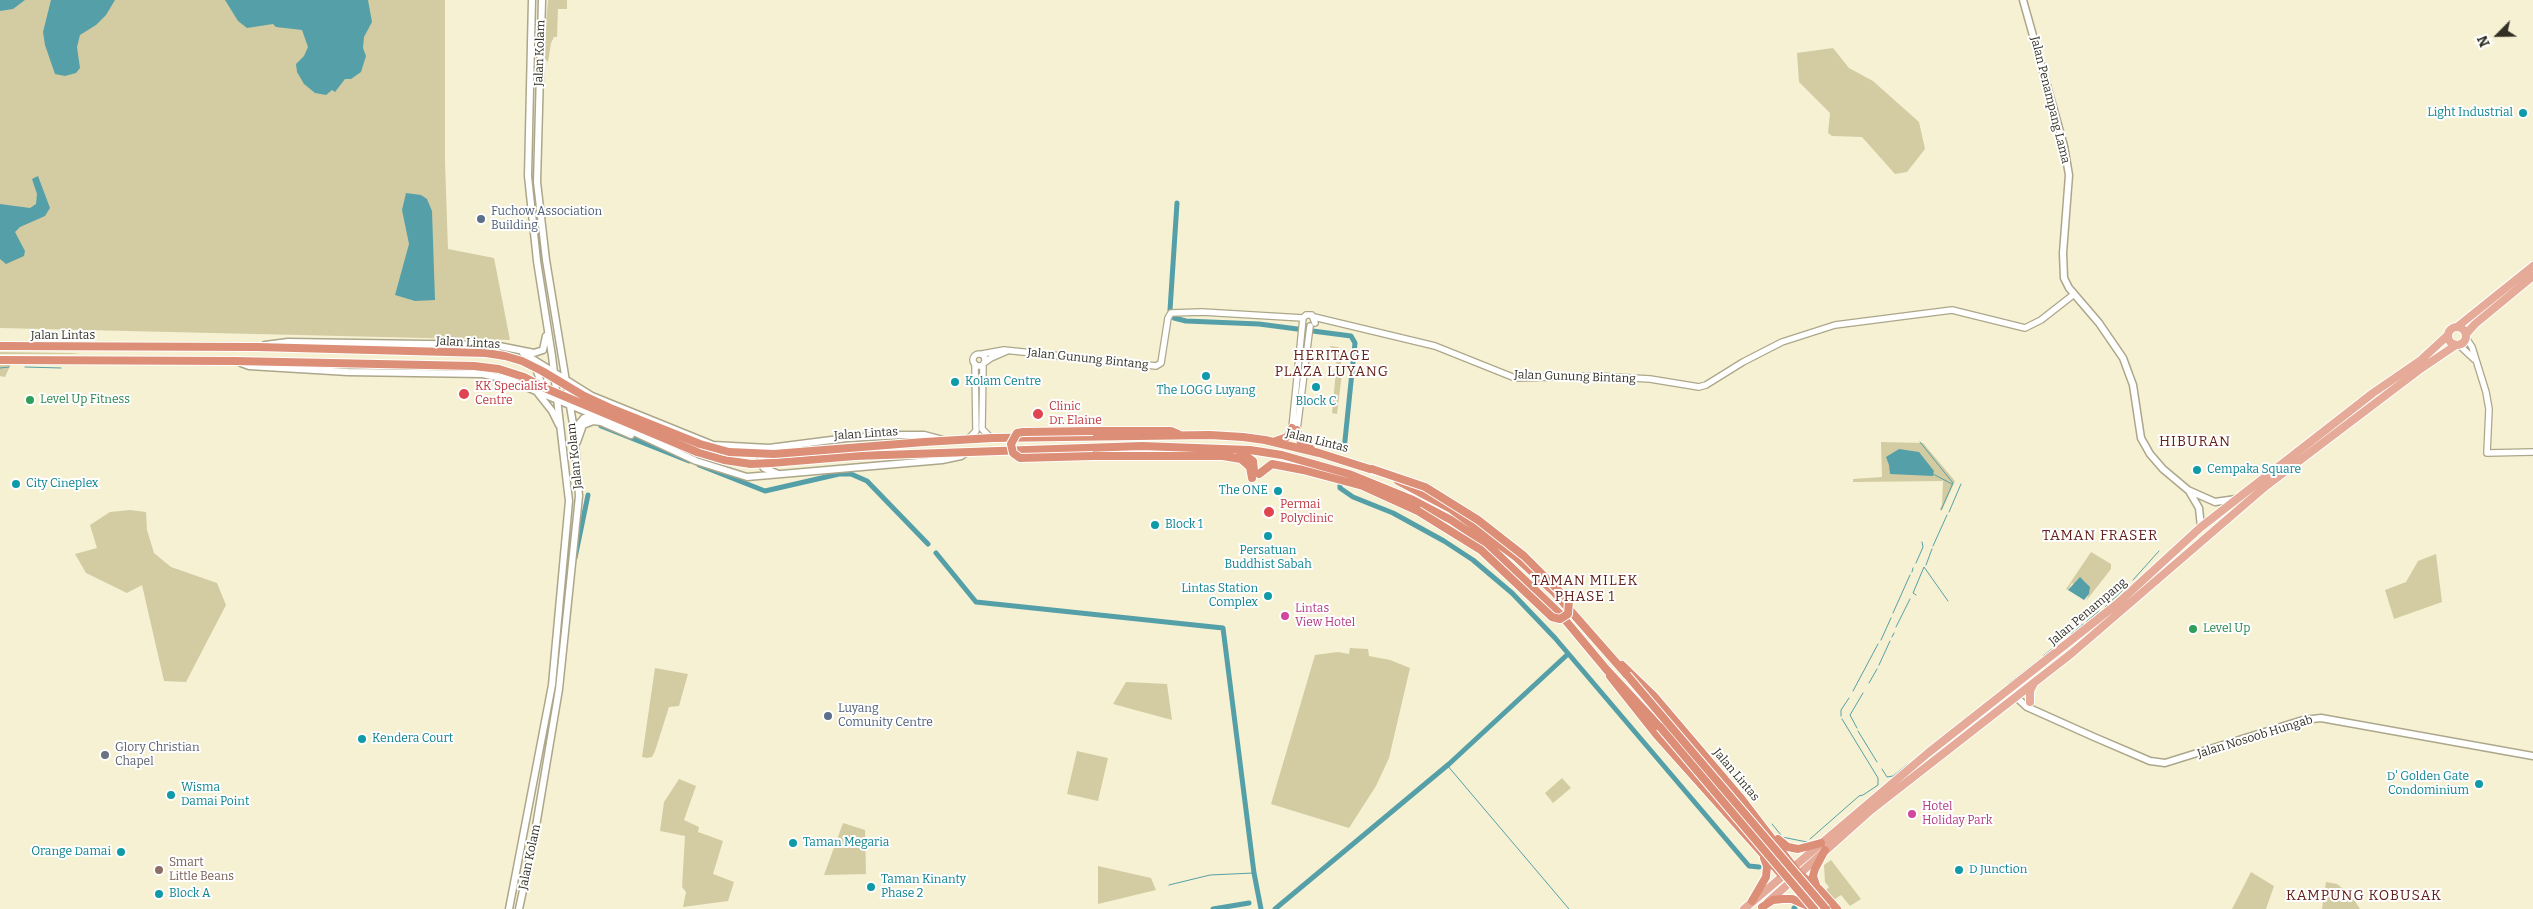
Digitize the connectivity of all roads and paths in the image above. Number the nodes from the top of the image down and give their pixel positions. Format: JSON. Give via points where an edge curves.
{"nodes":[{"id":1,"x":532,"y":0,"type":"edge"},
{"id":2,"x":542,"y":0,"type":"edge"},
{"id":3,"x":2023,"y":0,"type":"edge"},
{"id":4,"x":2533,"y":266,"type":"edge"},
{"id":5,"x":2533,"y":276,"type":"edge"},
{"id":6,"x":2074,"y":295,"type":"junction"},
{"id":7,"x":1303,"y":318,"type":"junction"},
{"id":8,"x":546,"y":322,"type":"junction"},
{"id":9,"x":1309,"y":326,"type":"junction"},
{"id":10,"x":2457,"y":327,"type":"junction"},
{"id":11,"x":558,"y":335,"type":"junction"},
{"id":12,"x":2448,"y":335,"type":"junction"},
{"id":13,"x":2466,"y":336,"type":"junction"},
{"id":14,"x":2458,"y":345,"type":"junction"},
{"id":15,"x":0,"y":346,"type":"edge"},
{"id":16,"x":63,"y":347,"type":"junction"},
{"id":17,"x":256,"y":347,"type":"junction"},
{"id":18,"x":551,"y":350,"type":"junction"},
{"id":19,"x":1009,"y":351,"type":"junction"},
{"id":20,"x":523,"y":352,"type":"junction"},
{"id":21,"x":982,"y":354,"type":"junction"},
{"id":22,"x":530,"y":358,"type":"junction"},
{"id":23,"x":81,"y":359,"type":"junction"},
{"id":24,"x":0,"y":360,"type":"edge"},
{"id":25,"x":235,"y":361,"type":"junction"},
{"id":26,"x":2475,"y":361,"type":"junction"},
{"id":27,"x":975,"y":364,"type":"junction"},
{"id":28,"x":984,"y":364,"type":"junction"},
{"id":29,"x":555,"y":373,"type":"junction"},
{"id":30,"x":566,"y":380,"type":"junction"},
{"id":31,"x":516,"y":382,"type":"junction"},
{"id":32,"x":537,"y":391,"type":"junction"},
{"id":33,"x":557,"y":398,"type":"junction"},
{"id":34,"x":570,"y":404,"type":"junction"},
{"id":35,"x":596,"y":415,"type":"junction"},
{"id":36,"x":1295,"y":429,"type":"junction"},
{"id":37,"x":574,"y":430,"type":"junction"},
{"id":38,"x":562,"y":431,"type":"junction"},
{"id":39,"x":2324,"y":431,"type":"junction"},
{"id":40,"x":2333,"y":435,"type":"junction"},
{"id":41,"x":1184,"y":436,"type":"junction"},
{"id":42,"x":992,"y":438,"type":"junction"},
{"id":43,"x":968,"y":439,"type":"junction"},
{"id":44,"x":944,"y":441,"type":"junction"},
{"id":45,"x":1273,"y":442,"type":"junction"},
{"id":46,"x":782,"y":446,"type":"junction"},
{"id":47,"x":1218,"y":449,"type":"junction"},
{"id":48,"x":1232,"y":449,"type":"junction"},
{"id":49,"x":576,"y":450,"type":"junction"},
{"id":50,"x":672,"y":451,"type":"junction"},
{"id":51,"x":967,"y":452,"type":"junction"},
{"id":52,"x":1319,"y":452,"type":"junction"},
{"id":53,"x":2533,"y":452,"type":"edge"},
{"id":54,"x":1171,"y":456,"type":"junction"},
{"id":55,"x":1327,"y":468,"type":"junction"},
{"id":56,"x":1372,"y":469,"type":"junction"},
{"id":57,"x":780,"y":474,"type":"junction"},
{"id":58,"x":1256,"y":476,"type":"junction"},
{"id":59,"x":2188,"y":490,"type":"junction"},
{"id":60,"x":1394,"y":493,"type":"junction"},
{"id":61,"x":2236,"y":499,"type":"junction"},
{"id":62,"x":2208,"y":500,"type":"junction"},
{"id":63,"x":2199,"y":508,"type":"junction"},
{"id":64,"x":1416,"y":509,"type":"junction"},
{"id":65,"x":2201,"y":527,"type":"junction"},
{"id":66,"x":2212,"y":532,"type":"junction"},
{"id":67,"x":563,"y":655,"type":"junction"},
{"id":68,"x":1614,"y":660,"type":"junction"},
{"id":69,"x":1606,"y":668,"type":"junction"},
{"id":70,"x":2035,"y":681,"type":"junction"},
{"id":71,"x":2018,"y":683,"type":"junction"},
{"id":72,"x":552,"y":685,"type":"junction"},
{"id":73,"x":2017,"y":695,"type":"junction"},
{"id":74,"x":2000,"y":698,"type":"junction"},
{"id":75,"x":2030,"y":702,"type":"junction"},
{"id":76,"x":2044,"y":714,"type":"junction"},
{"id":77,"x":548,"y":755,"type":"junction"},
{"id":78,"x":2533,"y":756,"type":"edge"},
{"id":79,"x":539,"y":761,"type":"junction"},
{"id":80,"x":1766,"y":828,"type":"junction"},
{"id":81,"x":1778,"y":844,"type":"junction"},
{"id":82,"x":1823,"y":847,"type":"junction"},
{"id":83,"x":1764,"y":857,"type":"junction"},
{"id":84,"x":1793,"y":866,"type":"junction"},
{"id":85,"x":1799,"y":874,"type":"junction"},
{"id":86,"x":1782,"y":876,"type":"junction"},
{"id":87,"x":1789,"y":884,"type":"junction"},
{"id":88,"x":1819,"y":889,"type":"junction"},
{"id":89,"x":1752,"y":901,"type":"junction"},
{"id":90,"x":1809,"y":906,"type":"edge"},
{"id":91,"x":1761,"y":908,"type":"edge"},
{"id":92,"x":509,"y":909,"type":"edge"},
{"id":93,"x":519,"y":909,"type":"edge"},
{"id":94,"x":1744,"y":909,"type":"edge"},
{"id":95,"x":1826,"y":909,"type":"edge"},
{"id":96,"x":1837,"y":909,"type":"edge"}],
"edges":[{"from":1,"to":8,"type":"main road","name":"Jalan Kolam","via":[[528,176]]},
{"from":2,"to":11,"type":"main road","name":"Jalan Kolam","via":[[538,182]]},
{"from":3,"to":6,"type":"main road","name":"Jalan Penampang Lama","via":[[2069,174],[2063,266],[2064,278]]},
{"from":4,"to":10,"type":"main road"},
{"from":5,"to":13,"type":"main road","via":[[2475,324]]},
{"from":6,"to":9,"type":"street","name":"Jalan Gunung Bintang","via":[[2025,328],[1952,310],[1835,325],[1782,342],[1699,387],[1650,379],[1596,376],[1516,378],[1434,346],[1327,322]]},
{"from":6,"to":59,"type":"main road","name":"Jalan Penampang Lama","via":[[2099,323],[2123,358],[2133,385],[2141,438],[2150,454]]},
{"from":7,"to":9,"type":"street"},
{"from":7,"to":9,"type":"street","name":"Jalan Gunung Bintang","via":[[1308,314]]},
{"from":7,"to":19,"type":"street","name":"Jalan Gunung Bintang","via":[[1171,313],[1161,363],[1156,366]]},
{"from":8,"to":18,"type":"main road","name":"Jalan Kolam"},
{"from":8,"to":20,"type":"main road","via":[[543,350],[540,353]]},
{"from":9,"to":36,"type":"street"},
{"from":9,"to":36,"type":"street","via":[[1302,335]]},
{"from":10,"to":12,"type":"main road"},
{"from":10,"to":13,"type":"main road","via":[[2464,330]]},
{"from":11,"to":18,"type":"main road","via":[[558,349],[555,352]]},
{"from":11,"to":30,"type":"main road","name":"Jalan Kolam"},
{"from":12,"to":14,"type":"main road","via":[[2450,342]]},
{"from":12,"to":39,"type":"main road","name":"Jalan Penampang","via":[[2421,360]]},
{"from":13,"to":14,"type":"main road"},
{"from":13,"to":26,"type":"street"},
{"from":14,"to":26,"type":"street"},
{"from":14,"to":40,"type":"main road","name":"Jalan Penampang","via":[[2429,362]]},
{"from":15,"to":16,"type":"highway","name":"Jalan Lintas"},
{"from":16,"to":17,"type":"highway","name":"Jalan Lintas"},
{"from":16,"to":23,"type":"highway","via":[[81,350],[84,356]]},
{"from":17,"to":20,"type":"main road","via":[[288,342],[494,345]]},
{"from":17,"to":44,"type":"highway","name":"Jalan Lintas","bridge":true,"via":[[505,356],[522,361],[610,408],[700,444],[730,452],[774,454]]},
{"from":18,"to":29,"type":"main road","name":"Jalan Kolam"},
{"from":19,"to":21,"type":"street","name":"Jalan Gunung Bintang","via":[[991,350]]},
{"from":19,"to":28,"type":"street","name":"Jalan Gunung Bintang"},
{"from":20,"to":22,"type":"main road","name":"Jalan Lintas"},
{"from":21,"to":27,"type":"street","via":[[974,356]]},
{"from":21,"to":28,"type":"street"},
{"from":22,"to":29,"type":"main road","name":"Jalan Lintas"},
{"from":22,"to":31,"type":"main road","via":[[540,380],[534,385]]},
{"from":23,"to":24,"type":"highway","name":"Jalan Lintas"},
{"from":23,"to":25,"type":"highway","name":"Jalan Lintas"},
{"from":25,"to":31,"type":"main road","name":"Jalan Lintas","via":[[249,366],[331,371],[482,374]]},
{"from":25,"to":51,"type":"highway","name":"Jalan Lintas","bridge":true,"via":[[499,369],[697,452],[743,463]]},
{"from":26,"to":53,"type":"street","via":[[2489,409],[2487,453]]},
{"from":27,"to":28,"type":"street"},
{"from":27,"to":43,"type":"street","via":[[976,431]]},
{"from":28,"to":42,"type":"street","via":[[982,428]]},
{"from":29,"to":30,"type":"main road","name":"Jalan Lintas"},
{"from":29,"to":33,"type":"main road","name":"Jalan Kolam"},
{"from":30,"to":34,"type":"main road","name":"Jalan Kolam"},
{"from":30,"to":46,"type":"main road","name":"Jalan Lintas","via":[[592,396],[713,445],[738,448]]},
{"from":31,"to":32,"type":"main road","name":"Jalan Lintas"},
{"from":32,"to":33,"type":"main road","name":"Jalan Lintas"},
{"from":32,"to":38,"type":"main road"},
{"from":33,"to":34,"type":"main road","name":"Jalan Lintas"},
{"from":33,"to":38,"type":"main road","name":"Jalan Kolam"},
{"from":34,"to":35,"type":"main road","name":"Jalan Lintas"},
{"from":34,"to":37,"type":"main road","name":"Jalan Kolam"},
{"from":35,"to":37,"type":"main road","via":[[584,418]]},
{"from":35,"to":50,"type":"main road","name":"Jalan Lintas"},
{"from":36,"to":45,"type":"highway","via":[[1287,437]]},
{"from":36,"to":52,"type":"highway","via":[[1301,443]]},
{"from":37,"to":49,"type":"main road","name":"Jalan Kolam"},
{"from":38,"to":72,"type":"main road","name":"Jalan Kolam","via":[[569,501]]},
{"from":39,"to":40,"type":"main road"},
{"from":39,"to":61,"type":"main road","name":"Jalan Penampang"},
{"from":40,"to":66,"type":"main road","name":"Jalan Penampang"},
{"from":41,"to":42,"type":"highway","name":"Jalan Lintas"},
{"from":41,"to":45,"type":"highway","name":"Jalan Lintas","via":[[1243,437]]},
{"from":41,"to":54,"type":"highway","bridge":true,"via":[[1171,432],[1023,432],[1017,433],[1011,444],[1013,453],[1020,458]]},
{"from":42,"to":43,"type":"highway","name":"Jalan Lintas"},
{"from":43,"to":44,"type":"highway","name":"Jalan Lintas"},
{"from":44,"to":46,"type":"main road","name":"Jalan Lintas","via":[[924,435],[903,435]]},
{"from":45,"to":52,"type":"highway","name":"Jalan Lintas"},
{"from":46,"to":57,"type":"main road","via":[[766,451],[760,461],[764,468]]},
{"from":47,"to":48,"type":"highway","name":"Jalan Lintas"},
{"from":47,"to":51,"type":"highway","name":"Jalan Lintas","via":[[1142,446]]},
{"from":47,"to":54,"type":"highway"},
{"from":48,"to":55,"type":"highway","name":"Jalan Lintas","via":[[1282,455]]},
{"from":48,"to":58,"type":"highway","via":[[1244,452],[1253,461]]},
{"from":49,"to":50,"type":"main road","via":[[583,425],[593,421],[608,424]]},
{"from":49,"to":67,"type":"main road","name":"Jalan Kolam","via":[[579,513]]},
{"from":50,"to":57,"type":"main road","name":"Jalan Lintas","via":[[741,476]]},
{"from":51,"to":57,"type":"main road","name":"Jalan Lintas","via":[[942,460]]},
{"from":52,"to":56,"type":"highway","name":"Jalan Lintas"},
{"from":54,"to":58,"type":"highway","via":[[1241,459]]},
{"from":55,"to":58,"type":"highway","via":[[1269,461]]},
{"from":55,"to":60,"type":"highway","name":"Jalan Lintas"},
{"from":56,"to":64,"type":"highway","bridge":true,"via":[[1425,487],[1478,520],[1524,556],[1569,601],[1570,608],[1565,618],[1552,618],[1481,550]]},
{"from":56,"to":68,"type":"highway","name":"Jalan Lintas","via":[[1451,509],[1510,552],[1554,592]]},
{"from":58,"to":64,"type":"highway","via":[[1272,464],[1304,470],[1357,484]]},
{"from":59,"to":62,"type":"main road","name":"Jalan Penampang Lama"},
{"from":59,"to":63,"type":"main road","name":"Jalan Penampang Lama"},
{"from":60,"to":64,"type":"highway"},
{"from":60,"to":69,"type":"highway","name":"Jalan Lintas","via":[[1451,520],[1488,545],[1561,615]]},
{"from":61,"to":62,"type":"main road","name":"Jalan Penampang Lama"},
{"from":61,"to":65,"type":"main road","name":"Jalan Penampang"},
{"from":62,"to":63,"type":"main road"},
{"from":63,"to":65,"type":"main road","name":"Jalan Penampang Lama"},
{"from":65,"to":66,"type":"main road"},
{"from":65,"to":71,"type":"main road","name":"Jalan Penampang","via":[[2117,604]]},
{"from":66,"to":70,"type":"main road","name":"Jalan Penampang","via":[[2107,624]]},
{"from":67,"to":72,"type":"main road","via":[[556,685]]},
{"from":67,"to":77,"type":"main road","name":"Jalan Kolam"},
{"from":68,"to":80,"type":"highway","name":"Jalan Lintas","via":[[1654,696]]},
{"from":68,"to":95,"type":"highway","name":"Jalan Lintas","bridge":true},
{"from":69,"to":83,"type":"highway","name":"Jalan Lintas","via":[[1656,734]]},
{"from":69,"to":90,"type":"highway","name":"Jalan Lintas","bridge":true,"via":[[1624,685]]},
{"from":70,"to":73,"type":"main road","name":"Jalan Penampang"},
{"from":70,"to":75,"type":"main road","via":[[2030,691]]},
{"from":71,"to":73,"type":"main road"},
{"from":71,"to":74,"type":"main road","name":"Jalan Penampang"},
{"from":72,"to":79,"type":"main road","name":"Jalan Kolam"},
{"from":73,"to":74,"type":"main road"},
{"from":73,"to":75,"type":"main road","name":"Jalan Nosoob Hungab"},
{"from":73,"to":76,"type":"main road","name":"Jalan Nosoob Hungab","via":[[2027,707]]},
{"from":73,"to":82,"type":"main road","name":"Jalan Penampang"},
{"from":74,"to":82,"type":"main road","name":"Jalan Penampang","via":[[1928,753]]},
{"from":75,"to":76,"type":"main road","name":"Jalan Nosoob Hungab"},
{"from":76,"to":78,"type":"main road","name":"Jalan Nosoob Hungab","via":[[2150,761],[2165,763],[2304,720],[2321,718]]},
{"from":77,"to":79,"type":"main road"},
{"from":77,"to":93,"type":"main road","name":"Jalan Kolam"},
{"from":79,"to":92,"type":"main road","name":"Jalan Kolam"},
{"from":80,"to":81,"type":"highway","name":"Jalan Lintas"},
{"from":80,"to":82,"type":"highway","via":[[1788,847]]},
{"from":81,"to":83,"type":"highway","via":[[1776,859],[1770,861]]},
{"from":81,"to":84,"type":"highway","name":"Jalan Lintas"},
{"from":82,"to":84,"type":"main road","name":"Jalan Penampang"},
{"from":82,"to":85,"type":"main road","name":"Jalan Penampang"},
{"from":82,"to":88,"type":"highway","via":[[1813,876]]},
{"from":83,"to":86,"type":"highway","name":"Jalan Lintas"},
{"from":83,"to":89,"type":"highway","via":[[1766,877]]},
{"from":84,"to":85,"type":"highway","name":"Jalan Lintas"},
{"from":84,"to":86,"type":"main road","name":"Jalan Penampang"},
{"from":85,"to":87,"type":"main road","name":"Jalan Penampang"},
{"from":85,"to":88,"type":"highway","name":"Jalan Lintas"},
{"from":86,"to":87,"type":"highway","name":"Jalan Lintas"},
{"from":86,"to":89,"type":"main road","name":"Jalan Penampang"},
{"from":87,"to":90,"type":"highway","name":"Jalan Lintas"},
{"from":87,"to":91,"type":"main road","name":"Jalan Penampang"},
{"from":88,"to":90,"type":"highway","via":[[1812,885],[1802,892]]},
{"from":88,"to":96,"type":"highway","name":"Jalan Lintas"},
{"from":89,"to":94,"type":"main road","name":"Jalan Penampang"},
{"from":90,"to":91,"type":"highway","via":[[1784,898],[1773,900]]}]}
